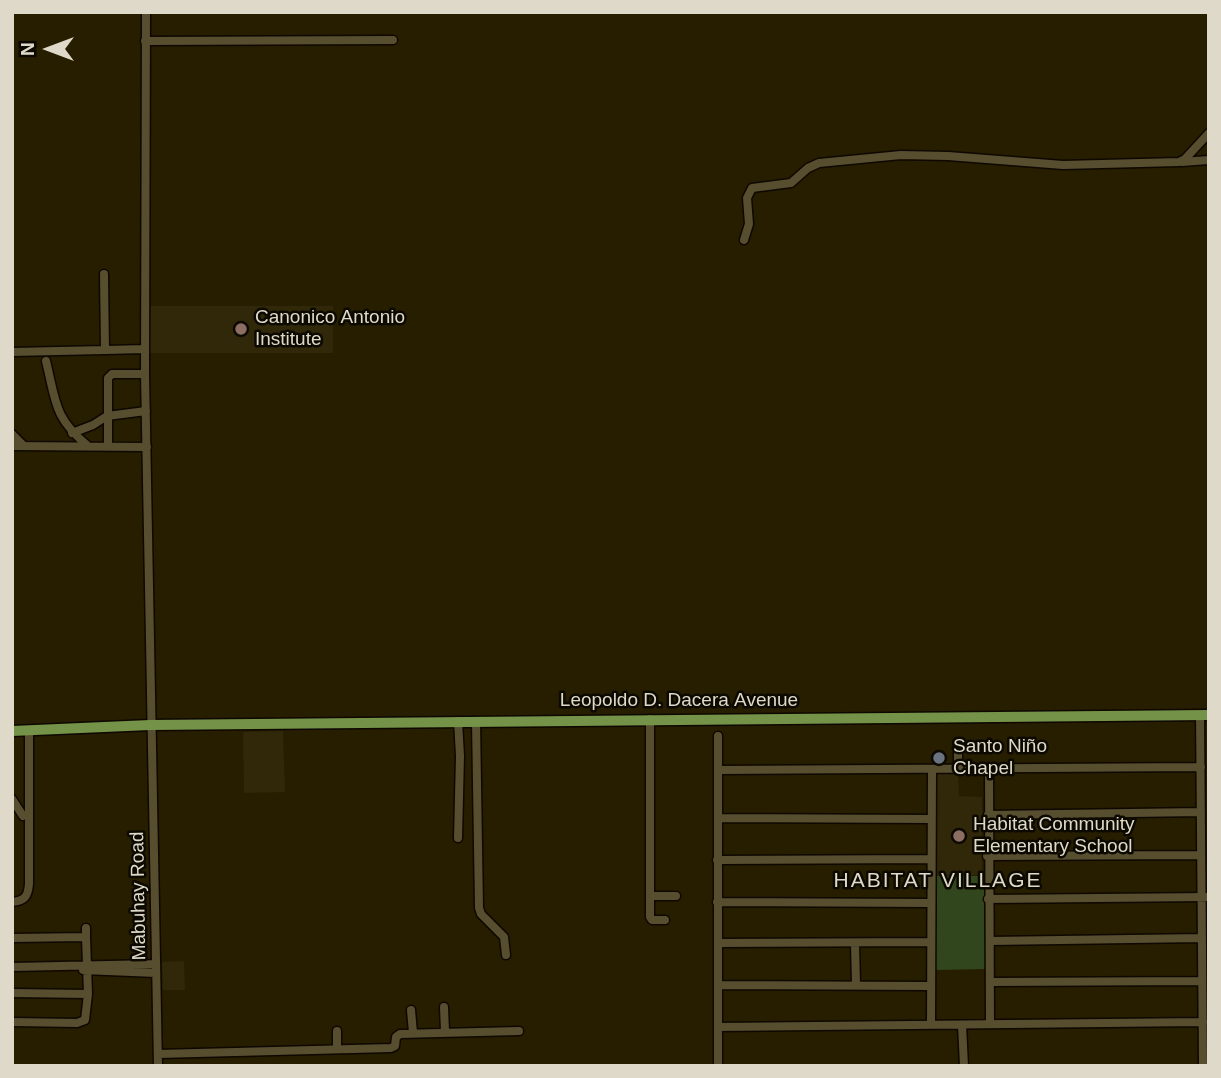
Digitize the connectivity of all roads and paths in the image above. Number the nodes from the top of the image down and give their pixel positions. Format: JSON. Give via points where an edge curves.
{"nodes":[{"id":1,"x":146,"y":12,"type":"edge"},
{"id":2,"x":393,"y":40,"type":"dead end"},
{"id":3,"x":145,"y":41,"type":"junction"},
{"id":4,"x":1209,"y":133,"type":"edge"},
{"id":5,"x":1209,"y":160,"type":"edge"},
{"id":6,"x":1179,"y":162,"type":"junction"},
{"id":7,"x":744,"y":240,"type":"dead end"},
{"id":8,"x":104,"y":274,"type":"dead end"},
{"id":9,"x":145,"y":349,"type":"junction"},
{"id":10,"x":105,"y":350,"type":"junction"},
{"id":11,"x":12,"y":352,"type":"edge"},
{"id":12,"x":46,"y":361,"type":"dead end"},
{"id":13,"x":145,"y":374,"type":"junction"},
{"id":14,"x":146,"y":411,"type":"junction"},
{"id":15,"x":107,"y":416,"type":"junction"},
{"id":16,"x":72,"y":433,"type":"junction"},
{"id":17,"x":12,"y":434,"type":"edge"},
{"id":18,"x":12,"y":446,"type":"edge"},
{"id":19,"x":24,"y":446,"type":"junction"},
{"id":20,"x":88,"y":446,"type":"junction"},
{"id":21,"x":108,"y":446,"type":"junction"},
{"id":22,"x":146,"y":447,"type":"junction"},
{"id":23,"x":1205,"y":715,"type":"edge"},
{"id":24,"x":650,"y":719,"type":"junction"},
{"id":25,"x":458,"y":721,"type":"junction"},
{"id":26,"x":476,"y":721,"type":"junction"},
{"id":27,"x":150,"y":725,"type":"junction"},
{"id":28,"x":12,"y":730,"type":"edge"},
{"id":29,"x":29,"y":731,"type":"junction"},
{"id":30,"x":719,"y":736,"type":"dead end"},
{"id":31,"x":958,"y":743,"type":"dead end"},
{"id":32,"x":1201,"y":767,"type":"junction"},
{"id":33,"x":958,"y":769,"type":"junction"},
{"id":34,"x":989,"y":769,"type":"junction"},
{"id":35,"x":718,"y":770,"type":"junction"},
{"id":36,"x":932,"y":770,"type":"junction"},
{"id":37,"x":12,"y":799,"type":"edge"},
{"id":38,"x":1201,"y":812,"type":"junction"},
{"id":39,"x":26,"y":816,"type":"junction"},
{"id":40,"x":988,"y":816,"type":"junction"},
{"id":41,"x":12,"y":818,"type":"edge"},
{"id":42,"x":719,"y":818,"type":"junction"},
{"id":43,"x":931,"y":819,"type":"junction"},
{"id":44,"x":457,"y":838,"type":"dead end"},
{"id":45,"x":1202,"y":855,"type":"junction"},
{"id":46,"x":988,"y":856,"type":"junction"},
{"id":47,"x":931,"y":859,"type":"junction"},
{"id":48,"x":718,"y":860,"type":"junction"},
{"id":49,"x":650,"y":896,"type":"junction"},
{"id":50,"x":676,"y":896,"type":"dead end"},
{"id":51,"x":1205,"y":897,"type":"edge"},
{"id":52,"x":988,"y":899,"type":"junction"},
{"id":53,"x":12,"y":902,"type":"edge"},
{"id":54,"x":718,"y":902,"type":"junction"},
{"id":55,"x":930,"y":903,"type":"junction"},
{"id":56,"x":665,"y":920,"type":"dead end"},
{"id":57,"x":12,"y":937,"type":"edge"},
{"id":58,"x":1202,"y":938,"type":"junction"},
{"id":59,"x":990,"y":941,"type":"junction"},
{"id":60,"x":930,"y":942,"type":"junction"},
{"id":61,"x":718,"y":943,"type":"junction"},
{"id":62,"x":855,"y":943,"type":"junction"},
{"id":63,"x":506,"y":955,"type":"dead end"},
{"id":64,"x":12,"y":967,"type":"edge"},
{"id":65,"x":88,"y":968,"type":"junction"},
{"id":66,"x":156,"y":968,"type":"junction"},
{"id":67,"x":1202,"y":981,"type":"junction"},
{"id":68,"x":990,"y":982,"type":"junction"},
{"id":69,"x":718,"y":985,"type":"junction"},
{"id":70,"x":856,"y":985,"type":"junction"},
{"id":71,"x":930,"y":986,"type":"junction"},
{"id":72,"x":12,"y":993,"type":"edge"},
{"id":73,"x":88,"y":994,"type":"junction"},
{"id":74,"x":444,"y":1007,"type":"dead end"},
{"id":75,"x":411,"y":1010,"type":"dead end"},
{"id":76,"x":1203,"y":1022,"type":"junction"},
{"id":77,"x":12,"y":1023,"type":"edge"},
{"id":78,"x":990,"y":1024,"type":"junction"},
{"id":79,"x":931,"y":1025,"type":"junction"},
{"id":80,"x":962,"y":1025,"type":"junction"},
{"id":81,"x":718,"y":1027,"type":"junction"},
{"id":82,"x":337,"y":1031,"type":"dead end"},
{"id":83,"x":519,"y":1031,"type":"dead end"},
{"id":84,"x":445,"y":1032,"type":"junction"},
{"id":85,"x":413,"y":1034,"type":"junction"},
{"id":86,"x":337,"y":1049,"type":"junction"},
{"id":87,"x":158,"y":1054,"type":"junction"},
{"id":88,"x":158,"y":1066,"type":"edge"},
{"id":89,"x":718,"y":1066,"type":"edge"},
{"id":90,"x":964,"y":1066,"type":"edge"},
{"id":91,"x":1203,"y":1066,"type":"edge"}],
"edges":[{"from":1,"to":3,"type":"street","name":"Mabuhay Road"},
{"from":2,"to":3,"type":"street"},
{"from":3,"to":9,"type":"street","name":"Mabuhay Road"},
{"from":4,"to":6,"type":"street"},
{"from":5,"to":6,"type":"street"},
{"from":6,"to":7,"type":"street","via":[[1063,165],[901,155],[826,161],[813,165],[791,183],[752,188]]},
{"from":8,"to":10,"type":"street"},
{"from":9,"to":10,"type":"street"},
{"from":9,"to":13,"type":"street","name":"Mabuhay Road"},
{"from":10,"to":11,"type":"street"},
{"from":12,"to":16,"type":"street","via":[[57,406]]},
{"from":13,"to":14,"type":"street","name":"Mabuhay Road"},
{"from":13,"to":15,"type":"street","via":[[109,376]]},
{"from":14,"to":15,"type":"street"},
{"from":14,"to":22,"type":"street","name":"Mabuhay Road"},
{"from":15,"to":16,"type":"street"},
{"from":15,"to":21,"type":"street"},
{"from":16,"to":20,"type":"street"},
{"from":17,"to":19,"type":"street"},
{"from":18,"to":19,"type":"street"},
{"from":19,"to":20,"type":"street"},
{"from":20,"to":21,"type":"street"},
{"from":21,"to":22,"type":"street"},
{"from":22,"to":27,"type":"street","name":"Mabuhay Road"},
{"from":23,"to":24,"type":"main road","name":"Leopoldo D. Dacera Avenue"},
{"from":23,"to":32,"type":"street"},
{"from":24,"to":26,"type":"main road","name":"Leopoldo D. Dacera Avenue"},
{"from":24,"to":49,"type":"street"},
{"from":25,"to":26,"type":"main road","name":"Leopoldo D. Dacera Avenue"},
{"from":25,"to":27,"type":"main road","name":"Leopoldo D. Dacera Avenue"},
{"from":25,"to":44,"type":"street"},
{"from":26,"to":63,"type":"street","via":[[479,908],[504,937]]},
{"from":27,"to":29,"type":"main road","name":"Leopoldo D. Dacera Avenue"},
{"from":27,"to":66,"type":"street","name":"Mabuhay Road"},
{"from":28,"to":29,"type":"main road","name":"Leopoldo D. Dacera Avenue"},
{"from":29,"to":39,"type":"street"},
{"from":30,"to":35,"type":"street"},
{"from":31,"to":33,"type":"street"},
{"from":32,"to":34,"type":"street"},
{"from":32,"to":38,"type":"street"},
{"from":33,"to":34,"type":"street"},
{"from":33,"to":36,"type":"street"},
{"from":34,"to":40,"type":"street"},
{"from":35,"to":36,"type":"street"},
{"from":35,"to":42,"type":"street"},
{"from":36,"to":43,"type":"street"},
{"from":37,"to":39,"type":"street"},
{"from":38,"to":40,"type":"street"},
{"from":38,"to":45,"type":"street"},
{"from":39,"to":41,"type":"street"},
{"from":39,"to":53,"type":"street","via":[[28,893],[23,900]]},
{"from":40,"to":46,"type":"street"},
{"from":42,"to":43,"type":"street"},
{"from":42,"to":48,"type":"street"},
{"from":43,"to":47,"type":"street"},
{"from":45,"to":46,"type":"street"},
{"from":45,"to":51,"type":"street"},
{"from":46,"to":52,"type":"street"},
{"from":47,"to":48,"type":"street"},
{"from":47,"to":55,"type":"street"},
{"from":48,"to":54,"type":"street"},
{"from":49,"to":50,"type":"street"},
{"from":49,"to":56,"type":"street","via":[[650,919]]},
{"from":51,"to":52,"type":"street"},
{"from":51,"to":58,"type":"street"},
{"from":52,"to":59,"type":"street"},
{"from":54,"to":55,"type":"street"},
{"from":54,"to":61,"type":"street"},
{"from":55,"to":60,"type":"street"},
{"from":57,"to":65,"type":"street","via":[[86,933]]},
{"from":58,"to":59,"type":"street"},
{"from":58,"to":67,"type":"street"},
{"from":59,"to":68,"type":"street"},
{"from":60,"to":62,"type":"street"},
{"from":60,"to":71,"type":"street"},
{"from":61,"to":62,"type":"street"},
{"from":61,"to":69,"type":"street"},
{"from":62,"to":70,"type":"street"},
{"from":64,"to":65,"type":"street"},
{"from":65,"to":66,"type":"street"},
{"from":65,"to":73,"type":"street"},
{"from":66,"to":87,"type":"street","name":"Mabuhay Road"},
{"from":67,"to":68,"type":"street"},
{"from":67,"to":76,"type":"street"},
{"from":68,"to":78,"type":"street"},
{"from":69,"to":70,"type":"street"},
{"from":69,"to":81,"type":"street"},
{"from":70,"to":71,"type":"street"},
{"from":71,"to":79,"type":"street"},
{"from":72,"to":73,"type":"street"},
{"from":73,"to":77,"type":"street","via":[[87,1016],[81,1023]]},
{"from":74,"to":84,"type":"street"},
{"from":75,"to":85,"type":"street"},
{"from":76,"to":78,"type":"street"},
{"from":76,"to":91,"type":"street"},
{"from":78,"to":80,"type":"street"},
{"from":79,"to":80,"type":"street"},
{"from":79,"to":81,"type":"street"},
{"from":80,"to":90,"type":"street"},
{"from":81,"to":89,"type":"street"},
{"from":82,"to":86,"type":"street"},
{"from":83,"to":84,"type":"street"},
{"from":84,"to":85,"type":"street"},
{"from":85,"to":86,"type":"street","via":[[398,1035],[394,1047]]},
{"from":86,"to":87,"type":"street"},
{"from":87,"to":88,"type":"street","name":"Mabuhay Road"}]}
